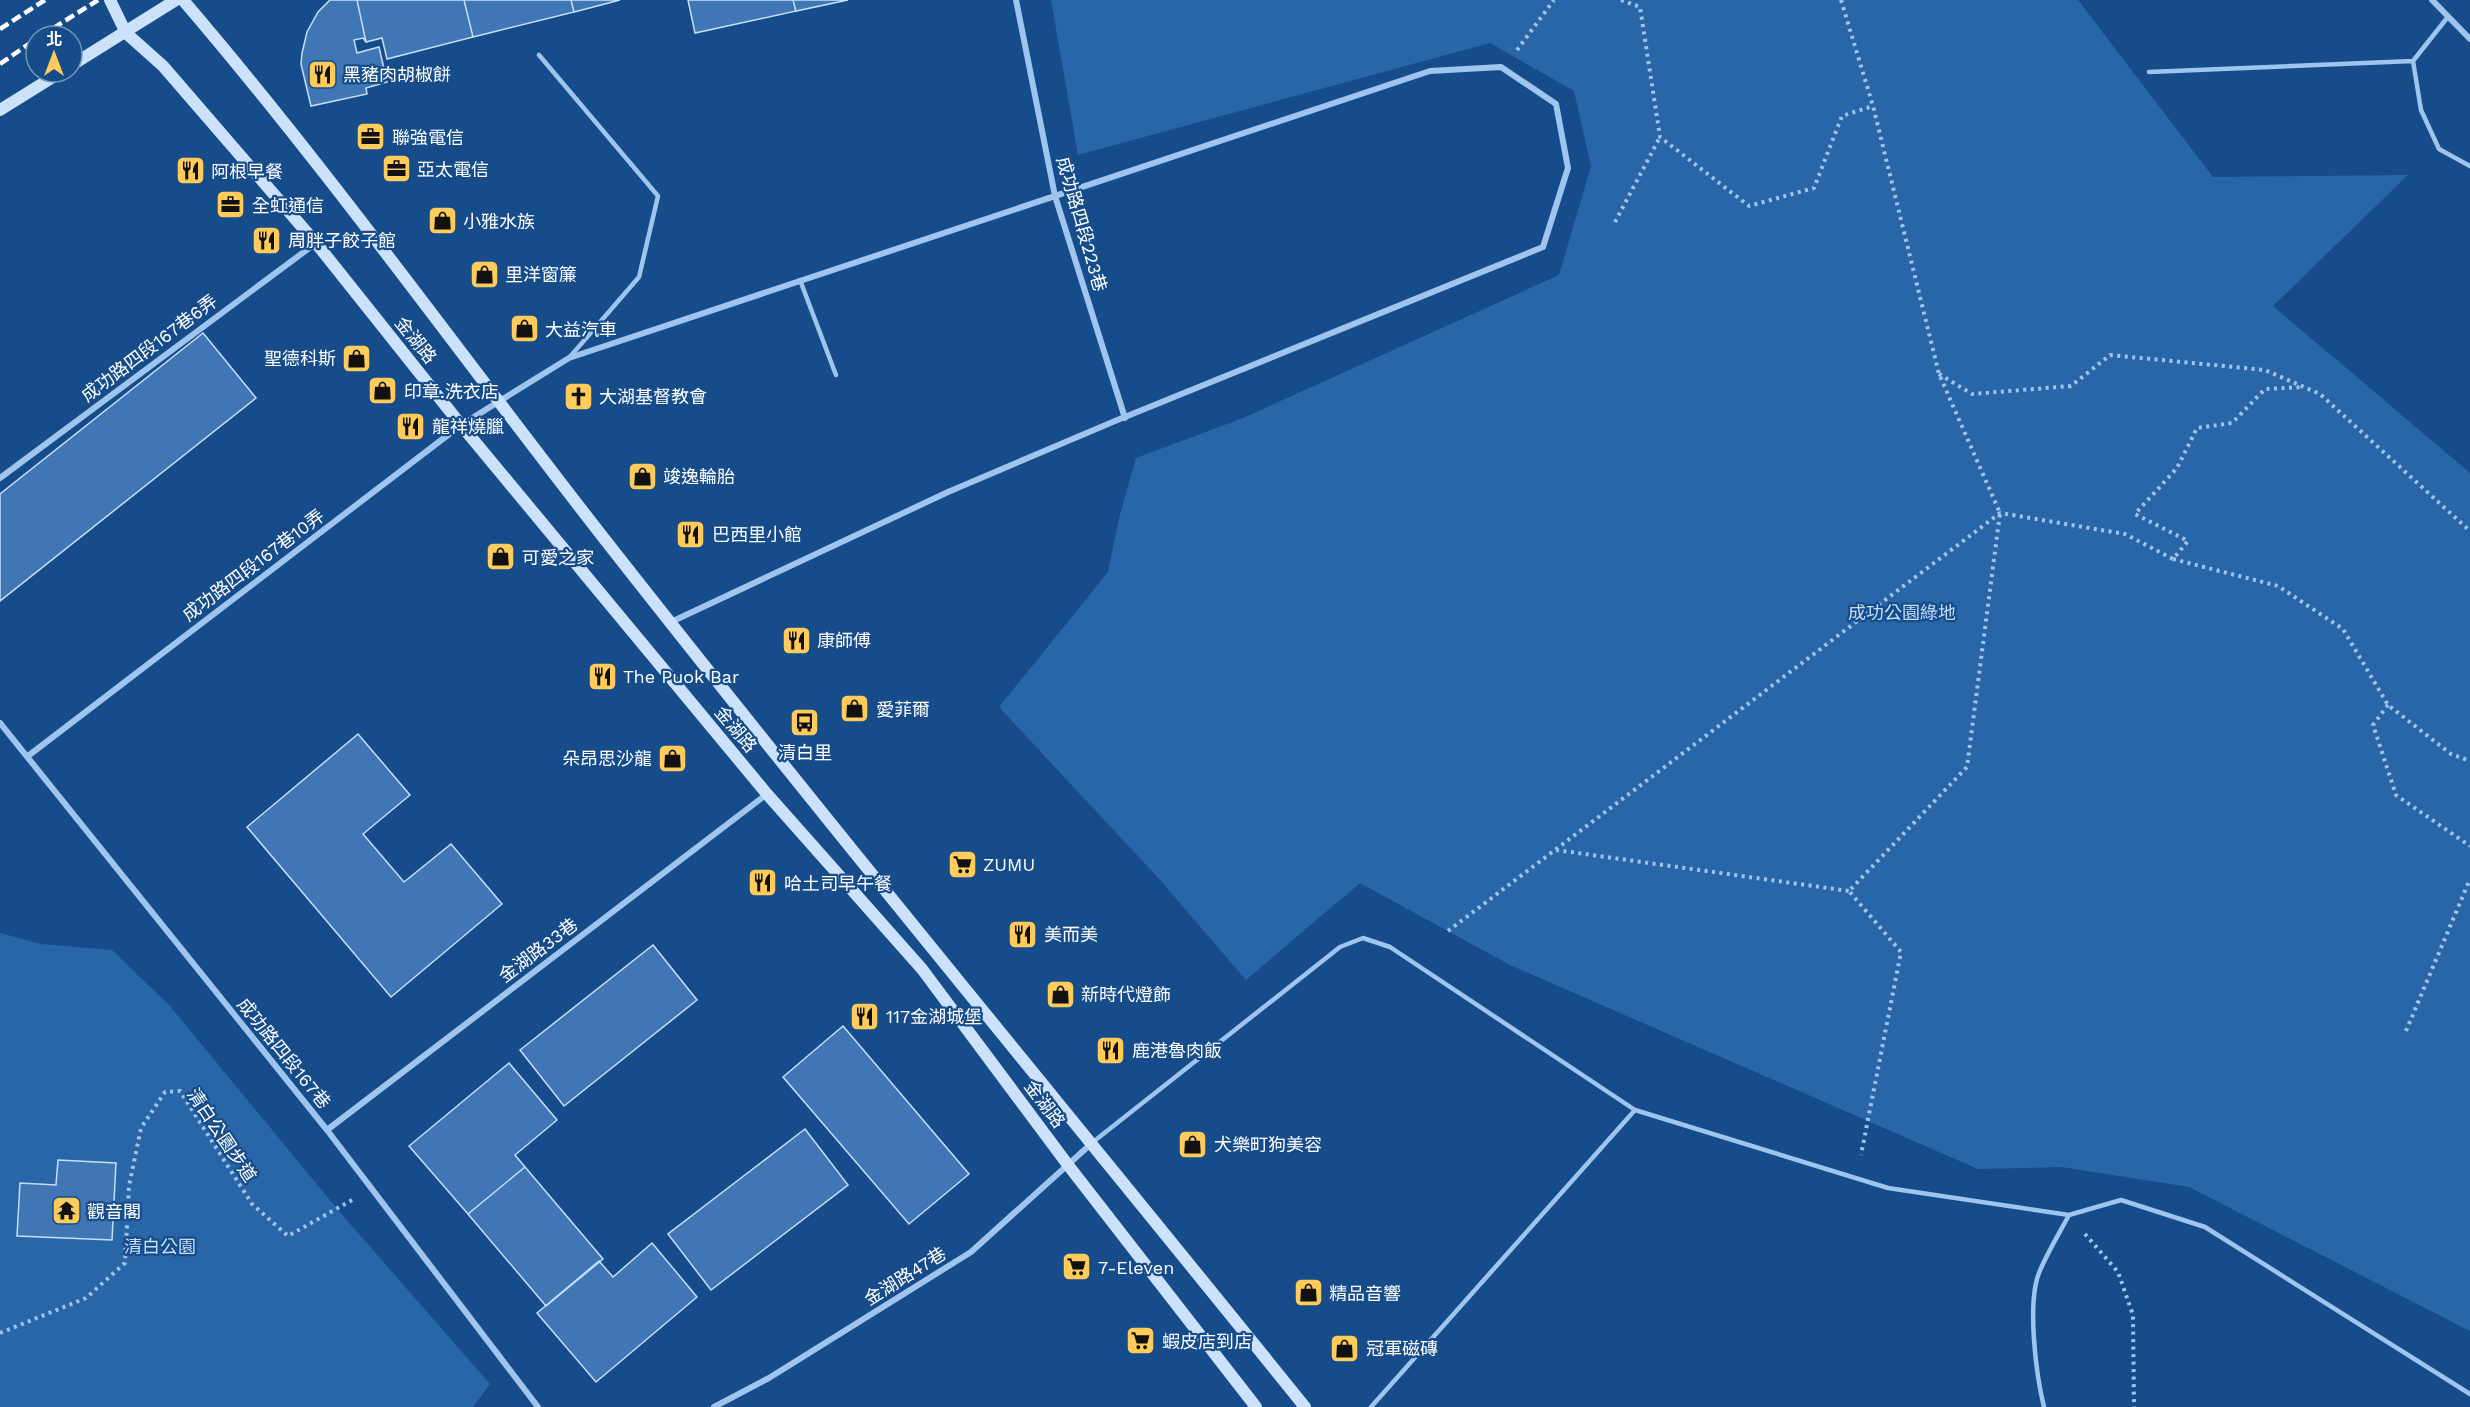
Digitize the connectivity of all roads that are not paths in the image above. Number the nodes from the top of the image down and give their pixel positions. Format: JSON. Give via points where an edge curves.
{"nodes":[{"id":1,"x":110,"y":0,"type":"edge"},
{"id":2,"x":176,"y":0,"type":"edge"},
{"id":3,"x":183,"y":0,"type":"edge"},
{"id":4,"x":1016,"y":0,"type":"edge"},
{"id":5,"x":2432,"y":0,"type":"edge"},
{"id":6,"x":2447,"y":18,"type":"junction"},
{"id":7,"x":126,"y":33,"type":"junction"},
{"id":8,"x":2470,"y":39,"type":"edge"},
{"id":9,"x":539,"y":55,"type":"dead end"},
{"id":10,"x":84,"y":58,"type":"edge"},
{"id":11,"x":2413,"y":61,"type":"junction"},
{"id":12,"x":2149,"y":72,"type":"dead end"},
{"id":13,"x":42,"y":84,"type":"edge"},
{"id":14,"x":0,"y":110,"type":"edge"},
{"id":15,"x":2470,"y":165,"type":"edge"},
{"id":16,"x":1055,"y":196,"type":"junction"},
{"id":17,"x":316,"y":243,"type":"junction"},
{"id":18,"x":800,"y":280,"type":"junction"},
{"id":19,"x":569,"y":358,"type":"junction"},
{"id":20,"x":836,"y":375,"type":"dead end"},
{"id":21,"x":498,"y":400,"type":"junction"},
{"id":22,"x":1125,"y":418,"type":"junction"},
{"id":23,"x":460,"y":425,"type":"junction"},
{"id":24,"x":0,"y":478,"type":"edge"},
{"id":25,"x":671,"y":622,"type":"junction"},
{"id":26,"x":0,"y":723,"type":"edge"},
{"id":27,"x":28,"y":756,"type":"junction"},
{"id":28,"x":767,"y":794,"type":"junction"},
{"id":29,"x":1635,"y":1110,"type":"junction"},
{"id":30,"x":327,"y":1130,"type":"junction"},
{"id":31,"x":1092,"y":1143,"type":"junction"},
{"id":32,"x":1068,"y":1165,"type":"junction"},
{"id":33,"x":2069,"y":1215,"type":"junction"},
{"id":34,"x":2470,"y":1394,"type":"edge"},
{"id":35,"x":538,"y":1407,"type":"edge"},
{"id":36,"x":714,"y":1407,"type":"edge"},
{"id":37,"x":1256,"y":1407,"type":"edge"},
{"id":38,"x":1305,"y":1407,"type":"edge"},
{"id":39,"x":1371,"y":1407,"type":"edge"},
{"id":40,"x":2044,"y":1407,"type":"edge"}],
"edges":[{"from":1,"to":7,"type":"main road","name":"金湖路"},
{"from":2,"to":7,"type":"main road"},
{"from":3,"to":21,"type":"main road","name":"金湖路","via":[[361,219]]},
{"from":4,"to":16,"type":"street","name":"成功路四段223巷"},
{"from":5,"to":6,"type":"street"},
{"from":6,"to":8,"type":"street"},
{"from":6,"to":11,"type":"lane"},
{"from":7,"to":10,"type":"main road"},
{"from":7,"to":17,"type":"main road","name":"金湖路","via":[[163,66]]},
{"from":9,"to":19,"type":"lane","via":[[658,196],[639,277]]},
{"from":11,"to":12,"type":"lane"},
{"from":11,"to":15,"type":"lane","via":[[2421,110],[2439,149]]},
{"from":13,"to":14,"type":"main road"},
{"from":16,"to":18,"type":"street","name":"成功路四段167巷10弄"},
{"from":16,"to":22,"type":"street","name":"成功路四段223巷"},
{"from":16,"to":22,"type":"street","name":"成功路四段167巷10弄","via":[[1430,71],[1501,67],[1556,104],[1568,168],[1543,247]]},
{"from":17,"to":23,"type":"main road","name":"金湖路"},
{"from":17,"to":24,"type":"street","name":"成功路四段167巷6弄"},
{"from":18,"to":19,"type":"street","name":"成功路四段167巷10弄"},
{"from":18,"to":20,"type":"lane"},
{"from":19,"to":21,"type":"street","name":"成功路四段167巷10弄"},
{"from":21,"to":23,"type":"street","name":"成功路四段167巷10弄"},
{"from":21,"to":25,"type":"main road","name":"金湖路"},
{"from":22,"to":25,"type":"street","via":[[875,525]]},
{"from":23,"to":27,"type":"street","name":"成功路四段167巷10弄"},
{"from":23,"to":28,"type":"main road","name":"金湖路"},
{"from":25,"to":31,"type":"main road","name":"金湖路"},
{"from":26,"to":27,"type":"street","name":"成功路四段167巷"},
{"from":27,"to":30,"type":"street","name":"成功路四段167巷"},
{"from":28,"to":30,"type":"street","name":"金湖路33巷"},
{"from":28,"to":32,"type":"main road","name":"金湖路","via":[[922,969]]},
{"from":29,"to":31,"type":"lane","via":[[1390,947],[1363,938],[1340,947]]},
{"from":29,"to":33,"type":"lane","via":[[1888,1188]]},
{"from":29,"to":39,"type":"lane"},
{"from":30,"to":35,"type":"street","name":"成功路四段167巷"},
{"from":31,"to":32,"type":"street","name":"金湖路47巷"},
{"from":31,"to":38,"type":"main road","name":"金湖路"},
{"from":32,"to":36,"type":"street","name":"金湖路47巷","via":[[971,1252],[769,1378]]},
{"from":32,"to":37,"type":"main road","name":"金湖路"},
{"from":33,"to":34,"type":"lane","via":[[2121,1200],[2205,1227]]},
{"from":33,"to":40,"type":"lane","via":[[2038,1275],[2034,1322],[2037,1376]]}]}
